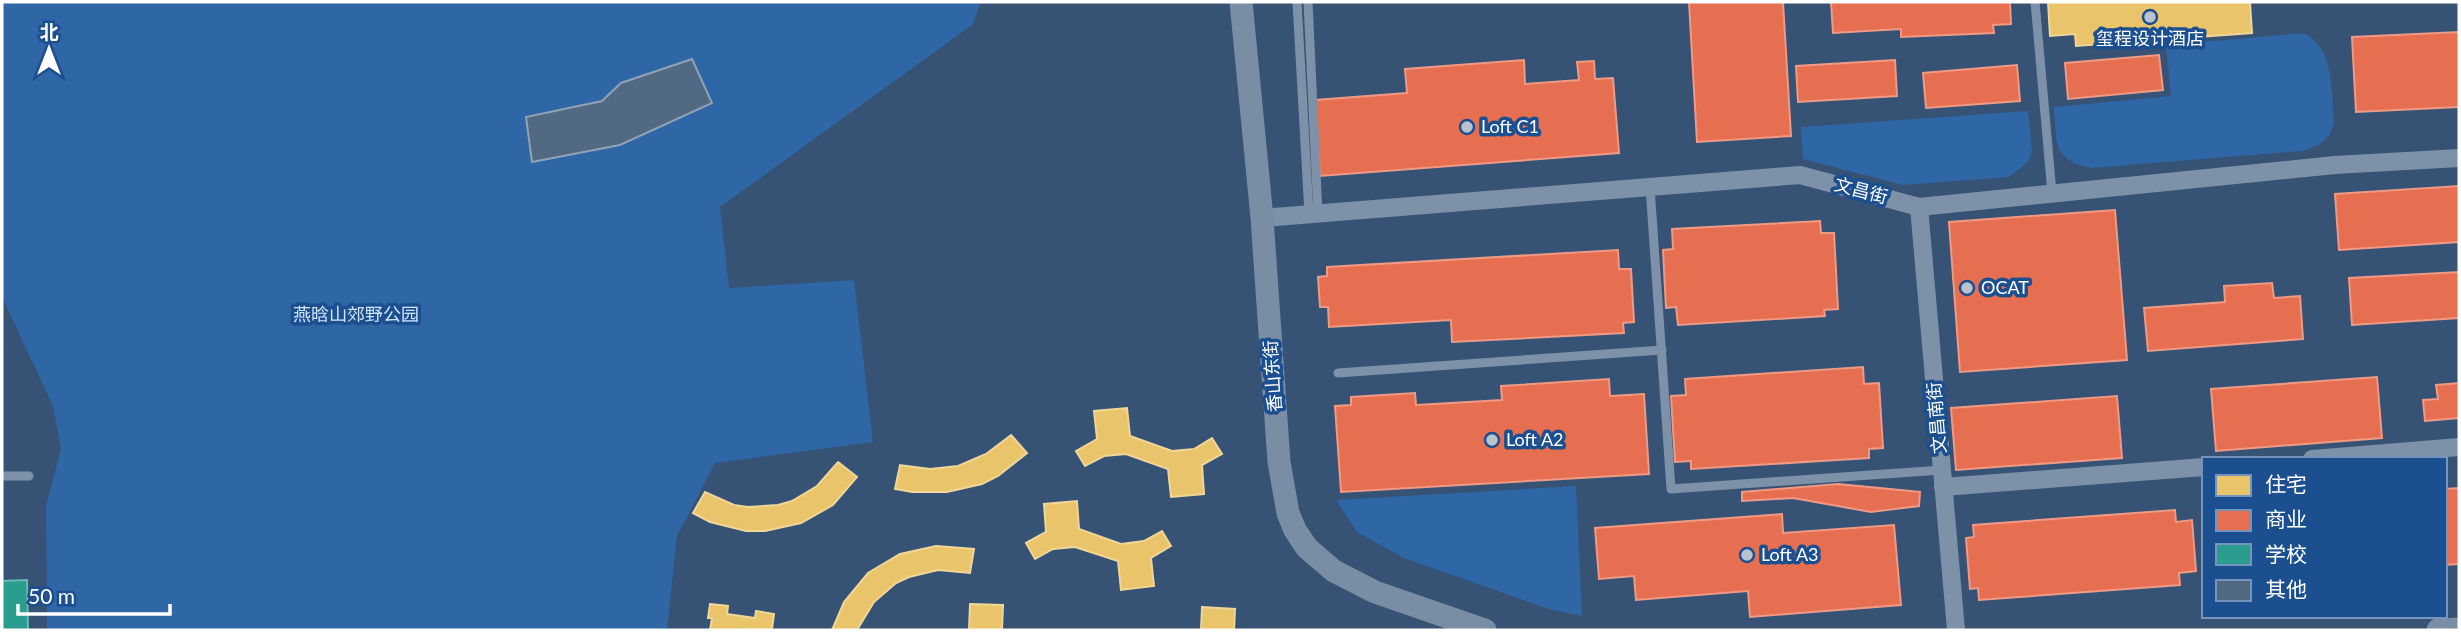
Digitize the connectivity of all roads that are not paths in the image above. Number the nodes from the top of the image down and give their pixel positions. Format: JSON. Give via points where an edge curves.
{"nodes":[{"id":1,"x":1241,"y":2,"type":"edge"},
{"id":2,"x":1297,"y":2,"type":"edge"},
{"id":3,"x":1308,"y":2,"type":"edge"},
{"id":4,"x":2035,"y":2,"type":"edge"},
{"id":5,"x":2459,"y":158,"type":"edge"},
{"id":6,"x":1650,"y":187,"type":"junction"},
{"id":7,"x":2052,"y":193,"type":"junction"},
{"id":8,"x":1919,"y":207,"type":"junction"},
{"id":9,"x":1314,"y":214,"type":"junction"},
{"id":10,"x":1262,"y":218,"type":"junction"},
{"id":11,"x":1662,"y":350,"type":"junction"},
{"id":12,"x":1338,"y":373,"type":"dead end"},
{"id":13,"x":2459,"y":447,"type":"edge"},
{"id":14,"x":2336,"y":457,"type":"edge"},
{"id":15,"x":2202,"y":467,"type":"edge"},
{"id":16,"x":29,"y":475,"type":"dead end"},
{"id":17,"x":2,"y":476,"type":"edge"},
{"id":18,"x":1943,"y":479,"type":"junction"},
{"id":19,"x":2459,"y":629,"type":"edge"},
{"id":20,"x":1485,"y":630,"type":"edge"},
{"id":21,"x":1956,"y":630,"type":"edge"},
{"id":22,"x":2438,"y":630,"type":"edge"}],
"edges":[{"from":1,"to":10,"type":"street","name":"香山东街"},
{"from":2,"to":9,"type":"lane"},
{"from":3,"to":9,"type":"lane"},
{"from":4,"to":7,"type":"lane"},
{"from":5,"to":7,"type":"street","name":"文昌街","via":[[2335,165]]},
{"from":6,"to":8,"type":"street","name":"文昌街","via":[[1800,175]]},
{"from":6,"to":9,"type":"street","name":"文昌街"},
{"from":6,"to":11,"type":"lane"},
{"from":7,"to":8,"type":"street","name":"文昌街"},
{"from":8,"to":18,"type":"street","name":"文昌南街"},
{"from":9,"to":10,"type":"street","name":"文昌街"},
{"from":10,"to":20,"type":"street","name":"香山东街","via":[[1279,462],[1295,530],[1318,559],[1351,581]]},
{"from":11,"to":12,"type":"lane"},
{"from":11,"to":18,"type":"lane","via":[[1671,489]]},
{"from":13,"to":14,"type":"street"},
{"from":15,"to":18,"type":"street"},
{"from":16,"to":17,"type":"lane"},
{"from":18,"to":21,"type":"street","name":"文昌南街"},
{"from":19,"to":22,"type":"street"}]}
